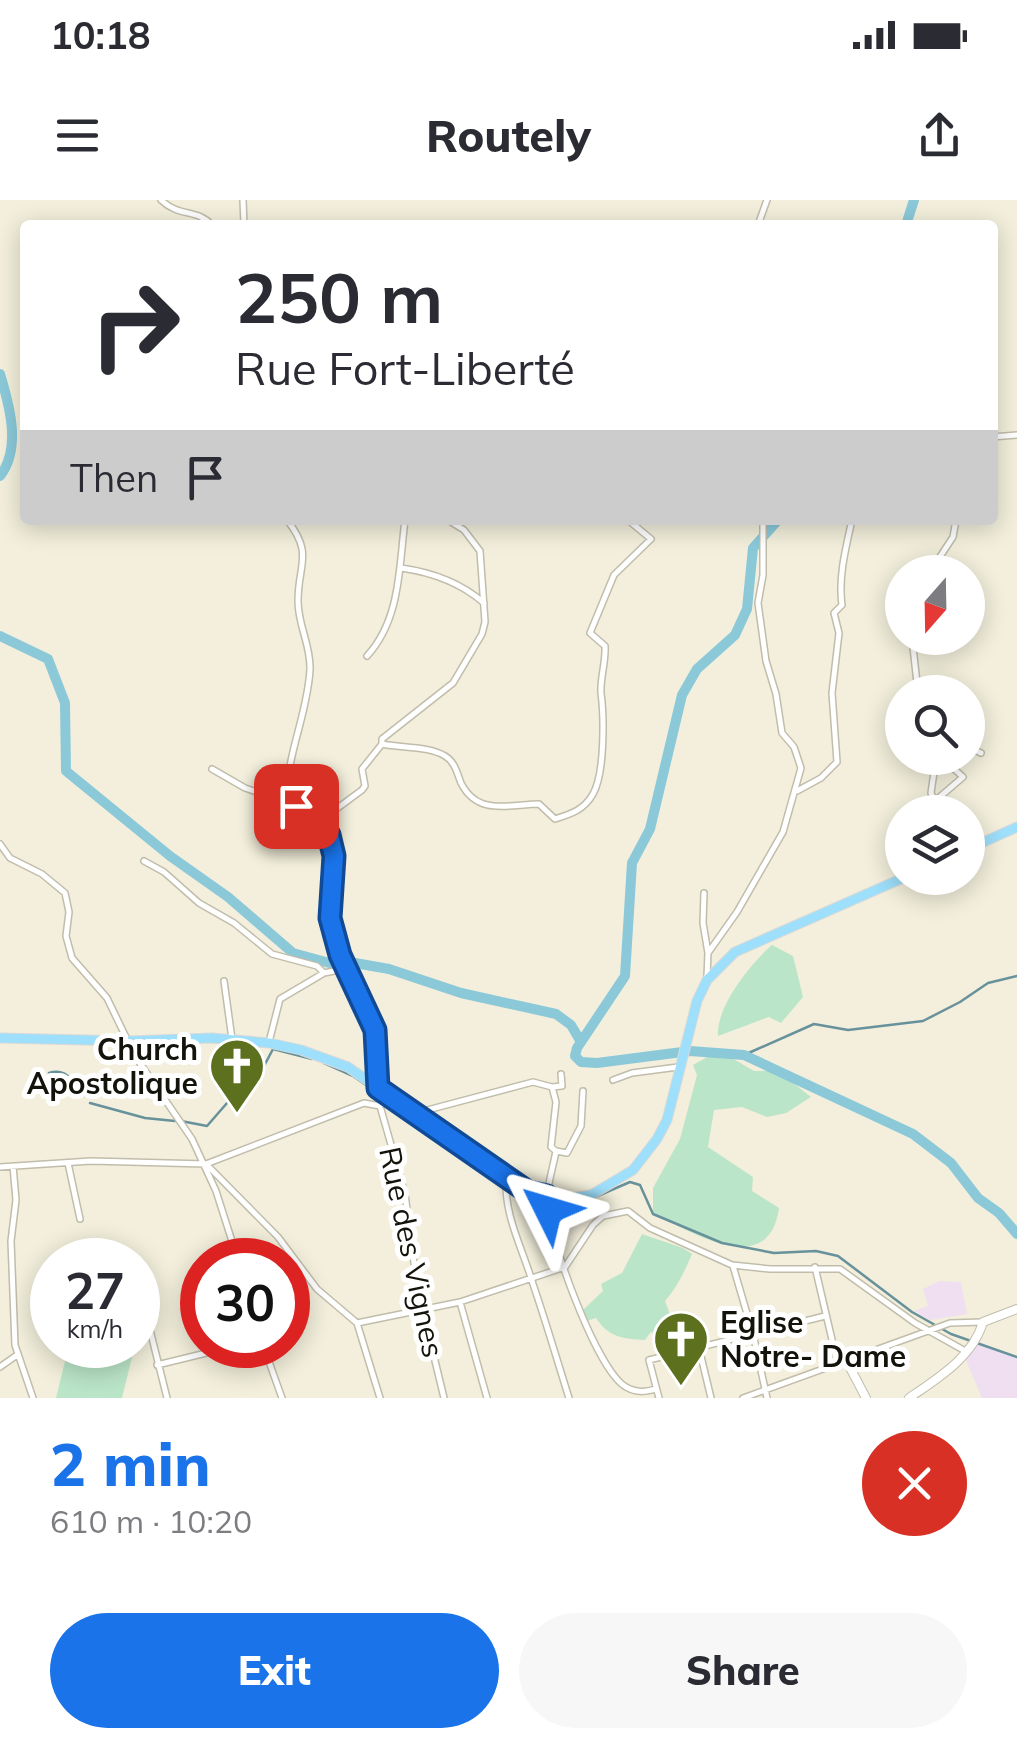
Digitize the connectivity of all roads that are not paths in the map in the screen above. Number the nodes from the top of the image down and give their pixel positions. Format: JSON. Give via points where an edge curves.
{"nodes":[{"id":1,"x":162,"y":200,"type":"edge"},
{"id":2,"x":207,"y":220,"type":"edge"},
{"id":3,"x":290,"y":525,"type":"edge"},
{"id":4,"x":404,"y":525,"type":"edge"},
{"id":5,"x":456,"y":525,"type":"edge"},
{"id":6,"x":634,"y":525,"type":"edge"},
{"id":7,"x":763,"y":525,"type":"edge"},
{"id":8,"x":851,"y":525,"type":"edge"},
{"id":9,"x":955,"y":525,"type":"edge"},
{"id":10,"x":942,"y":555,"type":"edge"},
{"id":11,"x":400,"y":568,"type":"junction"},
{"id":12,"x":484,"y":602,"type":"junction"},
{"id":13,"x":367,"y":656,"type":"dead end"},
{"id":14,"x":382,"y":744,"type":"junction"},
{"id":15,"x":939,"y":758,"type":"edge"},
{"id":16,"x":212,"y":769,"type":"dead end"},
{"id":17,"x":797,"y":791,"type":"junction"},
{"id":18,"x":287,"y":801,"type":"junction"},
{"id":19,"x":320,"y":820,"type":"junction"},
{"id":20,"x":1017,"y":827,"type":"edge"},
{"id":21,"x":985,"y":841,"type":"edge"},
{"id":22,"x":0,"y":844,"type":"edge"},
{"id":23,"x":144,"y":861,"type":"dead end"},
{"id":24,"x":885,"y":886,"type":"edge"},
{"id":25,"x":704,"y":893,"type":"dead end"},
{"id":26,"x":708,"y":954,"type":"junction"},
{"id":27,"x":348,"y":968,"type":"junction"},
{"id":28,"x":324,"y":973,"type":"junction"},
{"id":29,"x":707,"y":980,"type":"junction"},
{"id":30,"x":224,"y":981,"type":"dead end"},
{"id":31,"x":0,"y":1038,"type":"edge"},
{"id":32,"x":232,"y":1040,"type":"junction"},
{"id":33,"x":128,"y":1041,"type":"junction"},
{"id":34,"x":269,"y":1043,"type":"junction"},
{"id":35,"x":682,"y":1065,"type":"junction"},
{"id":36,"x":561,"y":1074,"type":"dead end"},
{"id":37,"x":614,"y":1080,"type":"dead end"},
{"id":38,"x":552,"y":1086,"type":"junction"},
{"id":39,"x":378,"y":1088,"type":"junction"},
{"id":40,"x":582,"y":1091,"type":"dead end"},
{"id":41,"x":392,"y":1099,"type":"junction"},
{"id":42,"x":380,"y":1106,"type":"junction"},
{"id":43,"x":413,"y":1114,"type":"junction"},
{"id":44,"x":556,"y":1151,"type":"junction"},
{"id":45,"x":68,"y":1163,"type":"junction"},
{"id":46,"x":206,"y":1164,"type":"junction"},
{"id":47,"x":13,"y":1166,"type":"junction"},
{"id":48,"x":0,"y":1167,"type":"edge"},
{"id":49,"x":506,"y":1176,"type":"junction"},
{"id":50,"x":547,"y":1200,"type":"junction"},
{"id":51,"x":80,"y":1219,"type":"dead end"},
{"id":52,"x":231,"y":1238,"type":"edge"},
{"id":53,"x":732,"y":1264,"type":"junction"},
{"id":54,"x":566,"y":1267,"type":"junction"},
{"id":55,"x":815,"y":1267,"type":"junction"},
{"id":56,"x":532,"y":1278,"type":"junction"},
{"id":57,"x":460,"y":1302,"type":"junction"},
{"id":58,"x":422,"y":1307,"type":"junction"},
{"id":59,"x":1017,"y":1309,"type":"edge"},
{"id":60,"x":825,"y":1316,"type":"junction"},
{"id":61,"x":983,"y":1322,"type":"junction"},
{"id":62,"x":356,"y":1324,"type":"junction"},
{"id":63,"x":933,"y":1331,"type":"junction"},
{"id":64,"x":753,"y":1334,"type":"junction"},
{"id":65,"x":698,"y":1348,"type":"junction"},
{"id":66,"x":968,"y":1350,"type":"junction"},
{"id":67,"x":17,"y":1354,"type":"junction"},
{"id":68,"x":842,"y":1361,"type":"junction"},
{"id":69,"x":0,"y":1366,"type":"edge"},
{"id":70,"x":159,"y":1368,"type":"edge"},
{"id":71,"x":272,"y":1368,"type":"edge"},
{"id":72,"x":656,"y":1389,"type":"junction"},
{"id":73,"x":766,"y":1394,"type":"edge"},
{"id":74,"x":34,"y":1398,"type":"edge"},
{"id":75,"x":166,"y":1398,"type":"edge"},
{"id":76,"x":282,"y":1398,"type":"edge"},
{"id":77,"x":380,"y":1398,"type":"edge"},
{"id":78,"x":444,"y":1398,"type":"edge"},
{"id":79,"x":487,"y":1398,"type":"edge"},
{"id":80,"x":569,"y":1398,"type":"edge"},
{"id":81,"x":659,"y":1398,"type":"edge"},
{"id":82,"x":711,"y":1398,"type":"edge"},
{"id":83,"x":742,"y":1398,"type":"edge"},
{"id":84,"x":866,"y":1398,"type":"edge"},
{"id":85,"x":909,"y":1398,"type":"edge"}],
"edges":[{"from":1,"to":2,"type":"street","via":[[172,211]]},
{"from":3,"to":18,"type":"street","via":[[304,546],[298,610],[310,650],[306,704],[286,772]]},
{"from":4,"to":11,"type":"street"},
{"from":5,"to":12,"type":"street","via":[[480,551]]},
{"from":6,"to":14,"type":"street","via":[[650,539],[614,575],[590,633],[606,646],[601,752],[594,792],[578,812],[555,819],[539,804],[489,805],[464,788],[447,756]]},
{"from":7,"to":17,"type":"street","via":[[758,603],[778,722],[801,768]]},
{"from":8,"to":17,"type":"street","via":[[842,604],[834,614],[837,762]]},
{"from":9,"to":10,"type":"street"},
{"from":11,"to":12,"type":"street","via":[[457,584]]},
{"from":11,"to":13,"type":"street","via":[[392,615]]},
{"from":12,"to":14,"type":"street","via":[[482,634],[453,683],[387,732]]},
{"from":14,"to":19,"type":"street","via":[[362,769],[362,790]]},
{"from":15,"to":15,"type":"street","via":[[964,777],[936,801],[931,793]]},
{"from":16,"to":18,"type":"street"},
{"from":17,"to":26,"type":"street","via":[[783,832]]},
{"from":18,"to":19,"type":"street"},
{"from":19,"to":27,"type":"street","via":[[334,856],[330,918]]},
{"from":20,"to":21,"type":"main road"},
{"from":22,"to":33,"type":"street","via":[[10,858],[66,894],[68,948],[107,998]]},
{"from":23,"to":28,"type":"street","via":[[261,948]]},
{"from":24,"to":29,"type":"main road","via":[[735,952]]},
{"from":25,"to":26,"type":"street"},
{"from":26,"to":29,"type":"street"},
{"from":27,"to":28,"type":"street"},
{"from":27,"to":39,"type":"street","via":[[375,1030]]},
{"from":28,"to":34,"type":"street","via":[[280,999]]},
{"from":29,"to":35,"type":"main road"},
{"from":30,"to":32,"type":"street"},
{"from":31,"to":33,"type":"main road"},
{"from":32,"to":33,"type":"main road"},
{"from":32,"to":34,"type":"main road"},
{"from":33,"to":46,"type":"street"},
{"from":34,"to":39,"type":"main road","via":[[348,1067]]},
{"from":35,"to":37,"type":"street"},
{"from":35,"to":50,"type":"main road","via":[[667,1120],[633,1170],[590,1195]]},
{"from":36,"to":38,"type":"street","via":[[562,1086]]},
{"from":38,"to":43,"type":"street","via":[[532,1082]]},
{"from":38,"to":44,"type":"street"},
{"from":39,"to":41,"type":"main road"},
{"from":40,"to":44,"type":"street","via":[[581,1126],[567,1152]]},
{"from":41,"to":42,"type":"street"},
{"from":41,"to":43,"type":"main road"},
{"from":42,"to":46,"type":"street","via":[[364,1103]]},
{"from":42,"to":58,"type":"street","name":"Rue des Vignes","via":[[405,1194]]},
{"from":43,"to":49,"type":"main road"},
{"from":44,"to":50,"type":"street"},
{"from":45,"to":46,"type":"street"},
{"from":45,"to":47,"type":"street"},
{"from":45,"to":51,"type":"street"},
{"from":46,"to":52,"type":"street"},
{"from":46,"to":62,"type":"street","via":[[256,1212],[317,1290]]},
{"from":47,"to":48,"type":"street"},
{"from":47,"to":67,"type":"street"},
{"from":49,"to":50,"type":"main road"},
{"from":49,"to":56,"type":"street","via":[[512,1227]]},
{"from":50,"to":54,"type":"street"},
{"from":53,"to":54,"type":"street","via":[[650,1228],[628,1211],[593,1224]]},
{"from":53,"to":55,"type":"street"},
{"from":53,"to":64,"type":"street"},
{"from":54,"to":56,"type":"street"},
{"from":54,"to":72,"type":"street","via":[[581,1320],[614,1377],[641,1392]]},
{"from":55,"to":60,"type":"street"},
{"from":55,"to":63,"type":"street","via":[[840,1269]]},
{"from":56,"to":57,"type":"street"},
{"from":56,"to":80,"type":"street"},
{"from":57,"to":58,"type":"street"},
{"from":57,"to":79,"type":"street"},
{"from":58,"to":62,"type":"street"},
{"from":58,"to":78,"type":"street","name":"Rue des Vignes"},
{"from":59,"to":61,"type":"street"},
{"from":60,"to":64,"type":"street"},
{"from":60,"to":68,"type":"street"},
{"from":61,"to":63,"type":"street"},
{"from":61,"to":66,"type":"street"},
{"from":62,"to":77,"type":"street"},
{"from":63,"to":66,"type":"street"},
{"from":63,"to":68,"type":"street"},
{"from":64,"to":65,"type":"street"},
{"from":64,"to":73,"type":"street"},
{"from":65,"to":72,"type":"street","via":[[650,1360]]},
{"from":65,"to":82,"type":"street"},
{"from":66,"to":85,"type":"street"},
{"from":67,"to":69,"type":"street"},
{"from":67,"to":74,"type":"street"},
{"from":68,"to":73,"type":"street"},
{"from":68,"to":84,"type":"street"},
{"from":70,"to":75,"type":"street"},
{"from":71,"to":76,"type":"street"},
{"from":72,"to":81,"type":"street"},
{"from":73,"to":83,"type":"street"}]}
